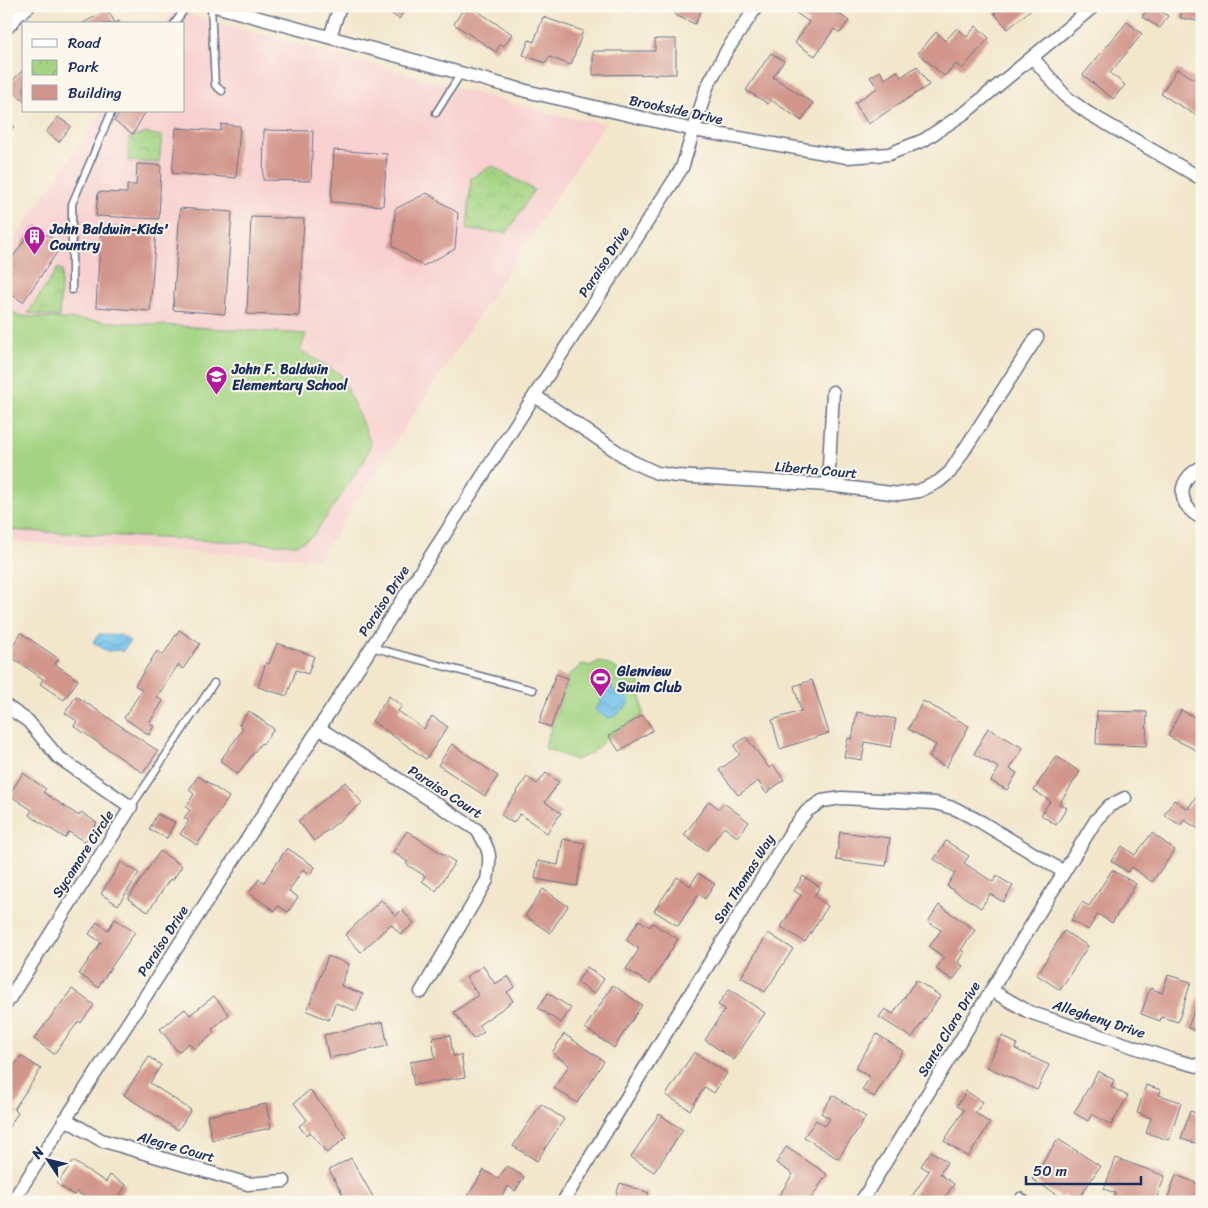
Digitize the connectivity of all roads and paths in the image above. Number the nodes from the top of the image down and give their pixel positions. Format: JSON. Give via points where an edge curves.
{"nodes":[{"id":1,"x":29,"y":6,"type":"edge"},
{"id":2,"x":187,"y":6,"type":"edge"},
{"id":3,"x":210,"y":6,"type":"edge"},
{"id":4,"x":215,"y":6,"type":"edge"},
{"id":5,"x":340,"y":6,"type":"edge"},
{"id":6,"x":757,"y":6,"type":"edge"},
{"id":7,"x":1094,"y":6,"type":"edge"},
{"id":8,"x":175,"y":22,"type":"edge"},
{"id":9,"x":6,"y":29,"type":"edge"},
{"id":10,"x":330,"y":38,"type":"junction"},
{"id":11,"x":1033,"y":58,"type":"junction"},
{"id":12,"x":461,"y":73,"type":"junction"},
{"id":13,"x":222,"y":91,"type":"dead end"},
{"id":14,"x":112,"y":112,"type":"edge"},
{"id":15,"x":436,"y":113,"type":"dead end"},
{"id":16,"x":694,"y":130,"type":"junction"},
{"id":17,"x":1202,"y":179,"type":"edge"},
{"id":18,"x":72,"y":290,"type":"dead end"},
{"id":19,"x":1037,"y":337,"type":"dead end"},
{"id":20,"x":833,"y":392,"type":"dead end"},
{"id":21,"x":535,"y":396,"type":"junction"},
{"id":22,"x":1202,"y":467,"type":"edge"},
{"id":23,"x":828,"y":485,"type":"junction"},
{"id":24,"x":1202,"y":518,"type":"edge"},
{"id":25,"x":372,"y":647,"type":"junction"},
{"id":26,"x":214,"y":683,"type":"dead end"},
{"id":27,"x":533,"y":690,"type":"dead end"},
{"id":28,"x":6,"y":706,"type":"edge"},
{"id":29,"x":319,"y":728,"type":"junction"},
{"id":30,"x":1125,"y":798,"type":"dead end"},
{"id":31,"x":131,"y":807,"type":"junction"},
{"id":32,"x":1064,"y":872,"type":"junction"},
{"id":33,"x":991,"y":990,"type":"junction"},
{"id":34,"x":421,"y":992,"type":"dead end"},
{"id":35,"x":6,"y":1004,"type":"edge"},
{"id":36,"x":1202,"y":1067,"type":"edge"},
{"id":37,"x":65,"y":1119,"type":"junction"},
{"id":38,"x":284,"y":1182,"type":"dead end"},
{"id":39,"x":1020,"y":1196,"type":"dead end"},
{"id":40,"x":12,"y":1202,"type":"edge"},
{"id":41,"x":563,"y":1202,"type":"edge"},
{"id":42,"x":861,"y":1202,"type":"edge"},
{"id":43,"x":1029,"y":1202,"type":"edge"}],
"edges":[{"from":1,"to":9,"type":"street"},
{"from":2,"to":8,"type":"lane"},
{"from":3,"to":13,"type":"lane","via":[[215,85]]},
{"from":4,"to":10,"type":"street","name":"Brookside Drive"},
{"from":5,"to":10,"type":"street"},
{"from":6,"to":16,"type":"street","name":"Paraiso Drive","via":[[707,87]]},
{"from":7,"to":11,"type":"street","name":"Brookside Drive"},
{"from":10,"to":12,"type":"street","name":"Brookside Drive"},
{"from":11,"to":16,"type":"street","name":"Brookside Drive","via":[[966,112],[924,140],[889,154],[847,157]]},
{"from":11,"to":17,"type":"street","via":[[1066,98]]},
{"from":12,"to":15,"type":"lane"},
{"from":12,"to":16,"type":"street","name":"Brookside Drive"},
{"from":14,"to":18,"type":"lane","via":[[72,204]]},
{"from":16,"to":21,"type":"street","name":"Paraiso Drive","via":[[682,168]]},
{"from":19,"to":23,"type":"street","name":"Liberta Court","via":[[964,453],[938,482],[919,491],[899,494]]},
{"from":20,"to":23,"type":"street"},
{"from":21,"to":23,"type":"street","name":"Liberta Court","via":[[631,461],[657,473]]},
{"from":21,"to":25,"type":"street","name":"Paraiso Drive"},
{"from":22,"to":24,"type":"street","via":[[1187,477],[1182,493],[1188,509]]},
{"from":25,"to":27,"type":"lane"},
{"from":25,"to":29,"type":"street","name":"Paraiso Drive"},
{"from":26,"to":31,"type":"lane"},
{"from":28,"to":31,"type":"street","name":"Sycamore Circle","via":[[28,721],[58,757]]},
{"from":29,"to":34,"type":"street","name":"Paraiso Court","via":[[477,830],[488,846],[487,880]]},
{"from":29,"to":37,"type":"street","name":"Paraiso Drive"},
{"from":30,"to":32,"type":"street","name":"Santa Clara Drive","via":[[1109,806],[1096,820]]},
{"from":31,"to":35,"type":"street","name":"Sycamore Circle"},
{"from":32,"to":33,"type":"street","name":"Santa Clara Drive"},
{"from":32,"to":41,"type":"street","name":"San Thomas Way","via":[[981,822],[936,803],[842,798],[822,801],[807,811],[794,827]]},
{"from":33,"to":36,"type":"street","name":"Allegheny Drive","via":[[1029,1012]]},
{"from":33,"to":42,"type":"street","name":"Santa Clara Drive"},
{"from":37,"to":38,"type":"street","name":"Alegre Court","via":[[101,1140],[248,1184]]},
{"from":37,"to":40,"type":"street","name":"Paraiso Drive"},
{"from":39,"to":43,"type":"lane"}]}
